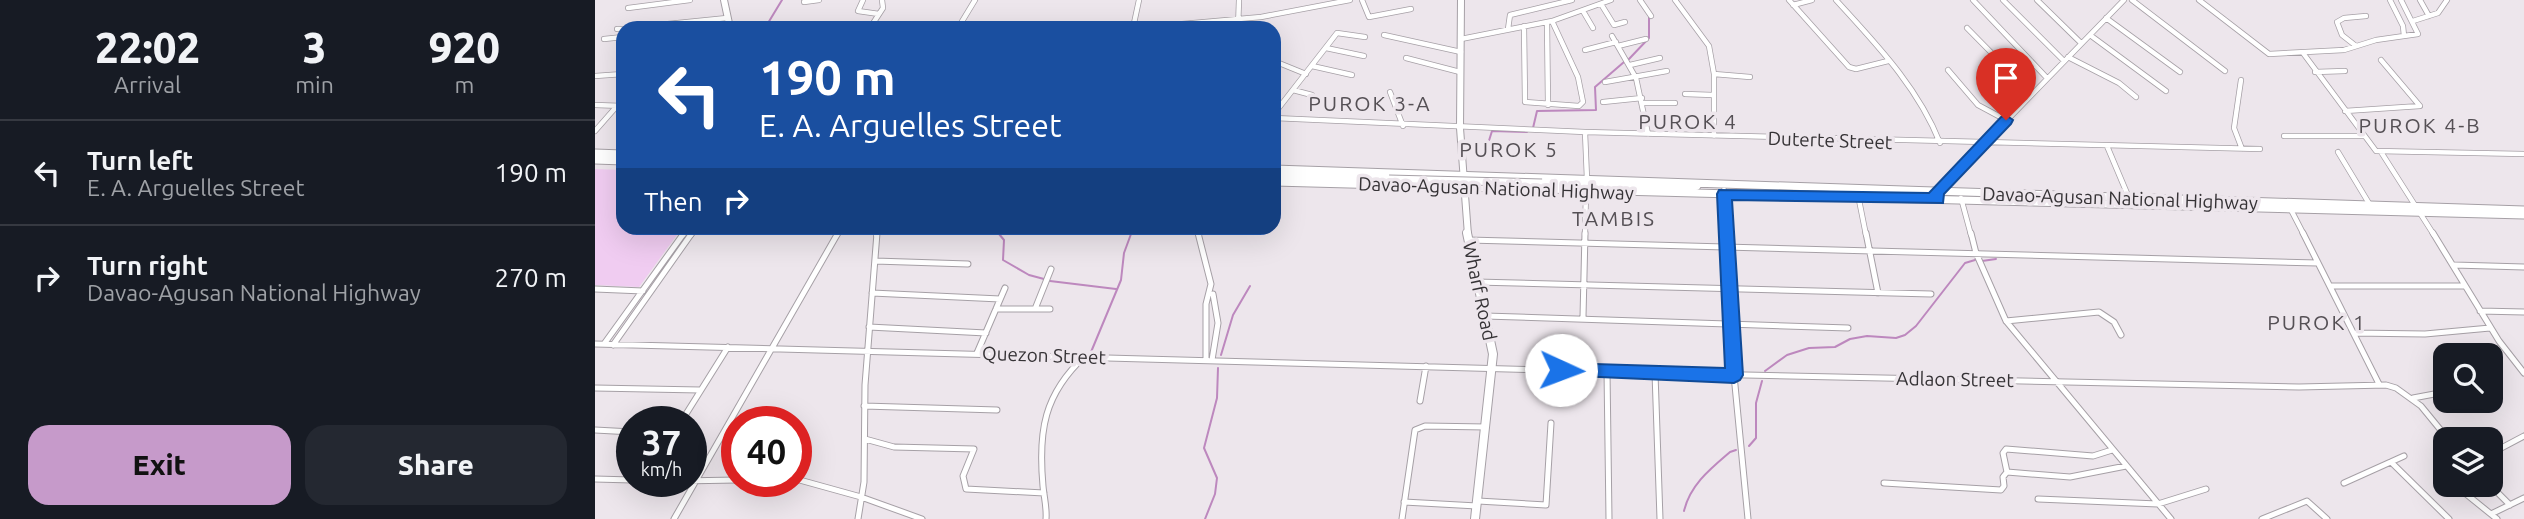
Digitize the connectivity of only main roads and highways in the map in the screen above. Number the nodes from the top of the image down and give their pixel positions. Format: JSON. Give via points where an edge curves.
{"nodes":[{"id":1,"x":724,"y":0,"type":"edge"},
{"id":2,"x":1461,"y":0,"type":"edge"},
{"id":3,"x":728,"y":21,"type":"edge"},
{"id":4,"x":595,"y":153,"type":"edge"},
{"id":5,"x":616,"y":154,"type":"edge"},
{"id":6,"x":595,"y":160,"type":"edge"},
{"id":7,"x":616,"y":161,"type":"edge"},
{"id":8,"x":1281,"y":169,"type":"edge"},
{"id":9,"x":1281,"y":175,"type":"edge"},
{"id":10,"x":1463,"y":175,"type":"junction"},
{"id":11,"x":1281,"y":182,"type":"edge"},
{"id":12,"x":1720,"y":183,"type":"junction"},
{"id":13,"x":1464,"y":187,"type":"junction"},
{"id":14,"x":1685,"y":187,"type":"junction"},
{"id":15,"x":1819,"y":192,"type":"junction"},
{"id":16,"x":1721,"y":194,"type":"junction"},
{"id":17,"x":2352,"y":208,"type":"junction"},
{"id":18,"x":2418,"y":209,"type":"junction"},
{"id":19,"x":2524,"y":209,"type":"edge"},
{"id":20,"x":2497,"y":212,"type":"junction"},
{"id":21,"x":2524,"y":215,"type":"edge"},
{"id":22,"x":1475,"y":519,"type":"edge"}],
"edges":[{"from":1,"to":3,"type":"main road"},
{"from":2,"to":10,"type":"main road","name":"Wharf Road"},
{"from":4,"to":5,"type":"highway"},
{"from":6,"to":7,"type":"highway"},
{"from":8,"to":10,"type":"highway","name":"Davao-Agusan National Highway"},
{"from":9,"to":14,"type":"highway","name":"Davao-Agusan National Highway","bridge":true},
{"from":10,"to":12,"type":"highway","name":"Davao-Agusan National Highway"},
{"from":10,"to":13,"type":"main road","name":"Wharf Road"},
{"from":11,"to":13,"type":"highway","name":"Davao-Agusan National Highway"},
{"from":12,"to":14,"type":"highway","name":"Davao-Agusan National Highway"},
{"from":12,"to":15,"type":"highway","name":"Davao-Agusan National Highway"},
{"from":13,"to":16,"type":"highway","name":"Davao-Agusan National Highway"},
{"from":13,"to":22,"type":"main road","name":"Wharf Road","via":[[1475,282],[1492,345]]},
{"from":14,"to":16,"type":"highway","name":"Davao-Agusan National Highway"},
{"from":15,"to":16,"type":"highway","name":"Davao-Agusan National Highway"},
{"from":15,"to":17,"type":"highway","name":"Davao-Agusan National Highway"},
{"from":17,"to":18,"type":"highway","name":"Davao-Agusan National Highway"},
{"from":17,"to":18,"type":"highway","name":"Davao-Agusan National Highway"},
{"from":18,"to":20,"type":"highway","name":"Davao-Agusan National Highway"},
{"from":19,"to":20,"type":"highway","name":"Davao-Agusan National Highway"},
{"from":20,"to":21,"type":"highway","name":"Davao-Agusan National Highway"}]}
